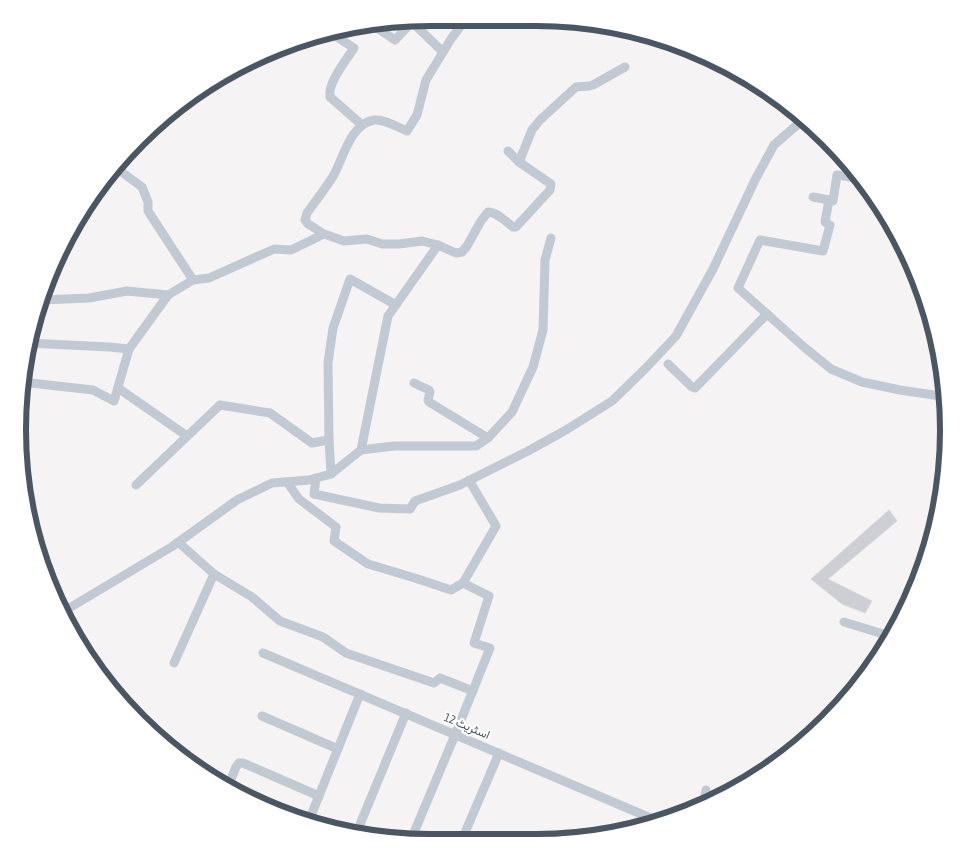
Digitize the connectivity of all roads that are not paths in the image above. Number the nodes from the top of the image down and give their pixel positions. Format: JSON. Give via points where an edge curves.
{"nodes":[{"id":1,"x":461,"y":26,"type":"edge"},
{"id":2,"x":407,"y":27,"type":"edge"},
{"id":3,"x":417,"y":27,"type":"edge"},
{"id":4,"x":380,"y":30,"type":"edge"},
{"id":5,"x":337,"y":37,"type":"edge"},
{"id":6,"x":443,"y":52,"type":"junction"},
{"id":7,"x":625,"y":67,"type":"dead end"},
{"id":8,"x":799,"y":123,"type":"edge"},
{"id":9,"x":362,"y":125,"type":"junction"},
{"id":10,"x":508,"y":152,"type":"dead end"},
{"id":11,"x":519,"y":162,"type":"junction"},
{"id":12,"x":121,"y":171,"type":"edge"},
{"id":13,"x":850,"y":177,"type":"edge"},
{"id":14,"x":814,"y":197,"type":"dead end"},
{"id":15,"x":829,"y":200,"type":"junction"},
{"id":16,"x":324,"y":234,"type":"junction"},
{"id":17,"x":551,"y":238,"type":"dead end"},
{"id":18,"x":438,"y":245,"type":"junction"},
{"id":19,"x":193,"y":280,"type":"junction"},
{"id":20,"x":168,"y":295,"type":"junction"},
{"id":21,"x":48,"y":300,"type":"edge"},
{"id":22,"x":396,"y":305,"type":"junction"},
{"id":23,"x":767,"y":314,"type":"junction"},
{"id":24,"x":36,"y":343,"type":"edge"},
{"id":25,"x":129,"y":349,"type":"junction"},
{"id":26,"x":668,"y":364,"type":"dead end"},
{"id":27,"x":29,"y":383,"type":"edge"},
{"id":28,"x":414,"y":383,"type":"dead end"},
{"id":29,"x":118,"y":388,"type":"junction"},
{"id":30,"x":938,"y":396,"type":"edge"},
{"id":31,"x":187,"y":436,"type":"junction"},
{"id":32,"x":488,"y":438,"type":"junction"},
{"id":33,"x":329,"y":440,"type":"junction"},
{"id":34,"x":362,"y":450,"type":"junction"},
{"id":35,"x":332,"y":474,"type":"junction"},
{"id":36,"x":316,"y":478,"type":"junction"},
{"id":37,"x":469,"y":480,"type":"junction"},
{"id":38,"x":287,"y":482,"type":"junction"},
{"id":39,"x":136,"y":485,"type":"dead end"},
{"id":40,"x":178,"y":542,"type":"junction"},
{"id":41,"x":214,"y":574,"type":"junction"},
{"id":42,"x":462,"y":583,"type":"junction"},
{"id":43,"x":68,"y":609,"type":"edge"},
{"id":44,"x":844,"y":622,"type":"dead end"},
{"id":45,"x":884,"y":634,"type":"edge"},
{"id":46,"x":263,"y":653,"type":"dead end"},
{"id":47,"x":174,"y":663,"type":"dead end"},
{"id":48,"x":473,"y":691,"type":"junction"},
{"id":49,"x":360,"y":694,"type":"junction"},
{"id":50,"x":406,"y":713,"type":"junction"},
{"id":51,"x":262,"y":716,"type":"dead end"},
{"id":52,"x":455,"y":735,"type":"junction"},
{"id":53,"x":338,"y":749,"type":"junction"},
{"id":54,"x":499,"y":753,"type":"junction"},
{"id":55,"x":231,"y":781,"type":"edge"},
{"id":56,"x":706,"y":790,"type":"dead end"},
{"id":57,"x":319,"y":796,"type":"junction"},
{"id":58,"x":704,"y":797,"type":"edge"},
{"id":59,"x":311,"y":815,"type":"edge"},
{"id":60,"x":649,"y":817,"type":"edge"},
{"id":61,"x":359,"y":827,"type":"edge"},
{"id":62,"x":414,"y":833,"type":"edge"},
{"id":63,"x":465,"y":834,"type":"edge"}],
"edges":[{"from":1,"to":6,"type":"street"},
{"from":2,"to":4,"type":"street","via":[[395,40]]},
{"from":3,"to":6,"type":"street"},
{"from":5,"to":9,"type":"street","via":[[354,48],[332,83],[330,97]]},
{"from":6,"to":9,"type":"street","via":[[426,80],[417,115],[407,131],[383,121],[373,120]]},
{"from":7,"to":11,"type":"street","via":[[593,85],[576,87],[532,130]]},
{"from":8,"to":37,"type":"street","via":[[774,145],[676,336],[612,401],[559,435]]},
{"from":9,"to":16,"type":"street","via":[[352,137],[333,177],[306,213],[308,224]]},
{"from":10,"to":11,"type":"street"},
{"from":11,"to":18,"type":"street","via":[[551,184],[550,190],[518,226],[513,227],[488,212],[462,252],[456,253]]},
{"from":12,"to":19,"type":"street","via":[[142,187],[148,211]]},
{"from":13,"to":15,"type":"street","via":[[837,175],[833,201]]},
{"from":14,"to":15,"type":"street"},
{"from":15,"to":23,"type":"street","via":[[825,222],[830,225],[822,251],[760,240],[738,288]]},
{"from":16,"to":18,"type":"street","via":[[344,241],[367,239],[382,244],[399,244],[422,240]]},
{"from":16,"to":19,"type":"street","via":[[291,250],[274,249],[209,278]]},
{"from":17,"to":32,"type":"street","via":[[545,260],[543,330],[533,367],[512,412]]},
{"from":18,"to":22,"type":"street"},
{"from":19,"to":20,"type":"street"},
{"from":20,"to":21,"type":"street","via":[[128,291],[89,298]]},
{"from":20,"to":25,"type":"street"},
{"from":22,"to":33,"type":"street","via":[[350,279],[333,328],[328,362]]},
{"from":22,"to":34,"type":"street","via":[[388,316]]},
{"from":23,"to":26,"type":"street","via":[[696,388]]},
{"from":23,"to":30,"type":"street","via":[[831,369],[862,382]]},
{"from":24,"to":25,"type":"street"},
{"from":25,"to":29,"type":"street"},
{"from":27,"to":29,"type":"street","via":[[93,390],[114,401]]},
{"from":28,"to":32,"type":"street","via":[[429,390],[429,402]]},
{"from":29,"to":31,"type":"street"},
{"from":31,"to":33,"type":"street","via":[[220,405],[270,413],[312,443]]},
{"from":31,"to":39,"type":"street"},
{"from":32,"to":34,"type":"street","via":[[476,446],[394,446]]},
{"from":33,"to":35,"type":"street"},
{"from":34,"to":35,"type":"street"},
{"from":35,"to":36,"type":"street"},
{"from":36,"to":37,"type":"street","via":[[314,494],[379,508],[410,509],[415,501]]},
{"from":36,"to":38,"type":"street"},
{"from":37,"to":42,"type":"street","via":[[496,526]]},
{"from":38,"to":40,"type":"street","via":[[272,483],[237,500]]},
{"from":38,"to":42,"type":"street","via":[[299,499],[336,527],[334,541],[368,564],[451,590]]},
{"from":40,"to":41,"type":"street"},
{"from":40,"to":43,"type":"street"},
{"from":41,"to":47,"type":"street"},
{"from":41,"to":48,"type":"street","via":[[252,597],[280,620],[323,637],[346,653],[434,683],[440,678]]},
{"from":42,"to":48,"type":"street","via":[[489,596],[474,644],[490,648]]},
{"from":44,"to":45,"type":"street"},
{"from":46,"to":49,"type":"street","name":"اسٹریٹ 12"},
{"from":48,"to":52,"type":"street"},
{"from":49,"to":50,"type":"street","name":"اسٹریٹ 12"},
{"from":49,"to":53,"type":"street"},
{"from":50,"to":52,"type":"street","name":"اسٹریٹ 12"},
{"from":50,"to":61,"type":"street"},
{"from":51,"to":53,"type":"street"},
{"from":52,"to":54,"type":"street","name":"اسٹریٹ 12"},
{"from":52,"to":62,"type":"street"},
{"from":53,"to":57,"type":"street"},
{"from":54,"to":60,"type":"street","name":"اسٹریٹ 12"},
{"from":54,"to":63,"type":"street"},
{"from":55,"to":57,"type":"street","via":[[236,767],[243,763]]},
{"from":56,"to":58,"type":"street"},
{"from":57,"to":59,"type":"street"}]}
